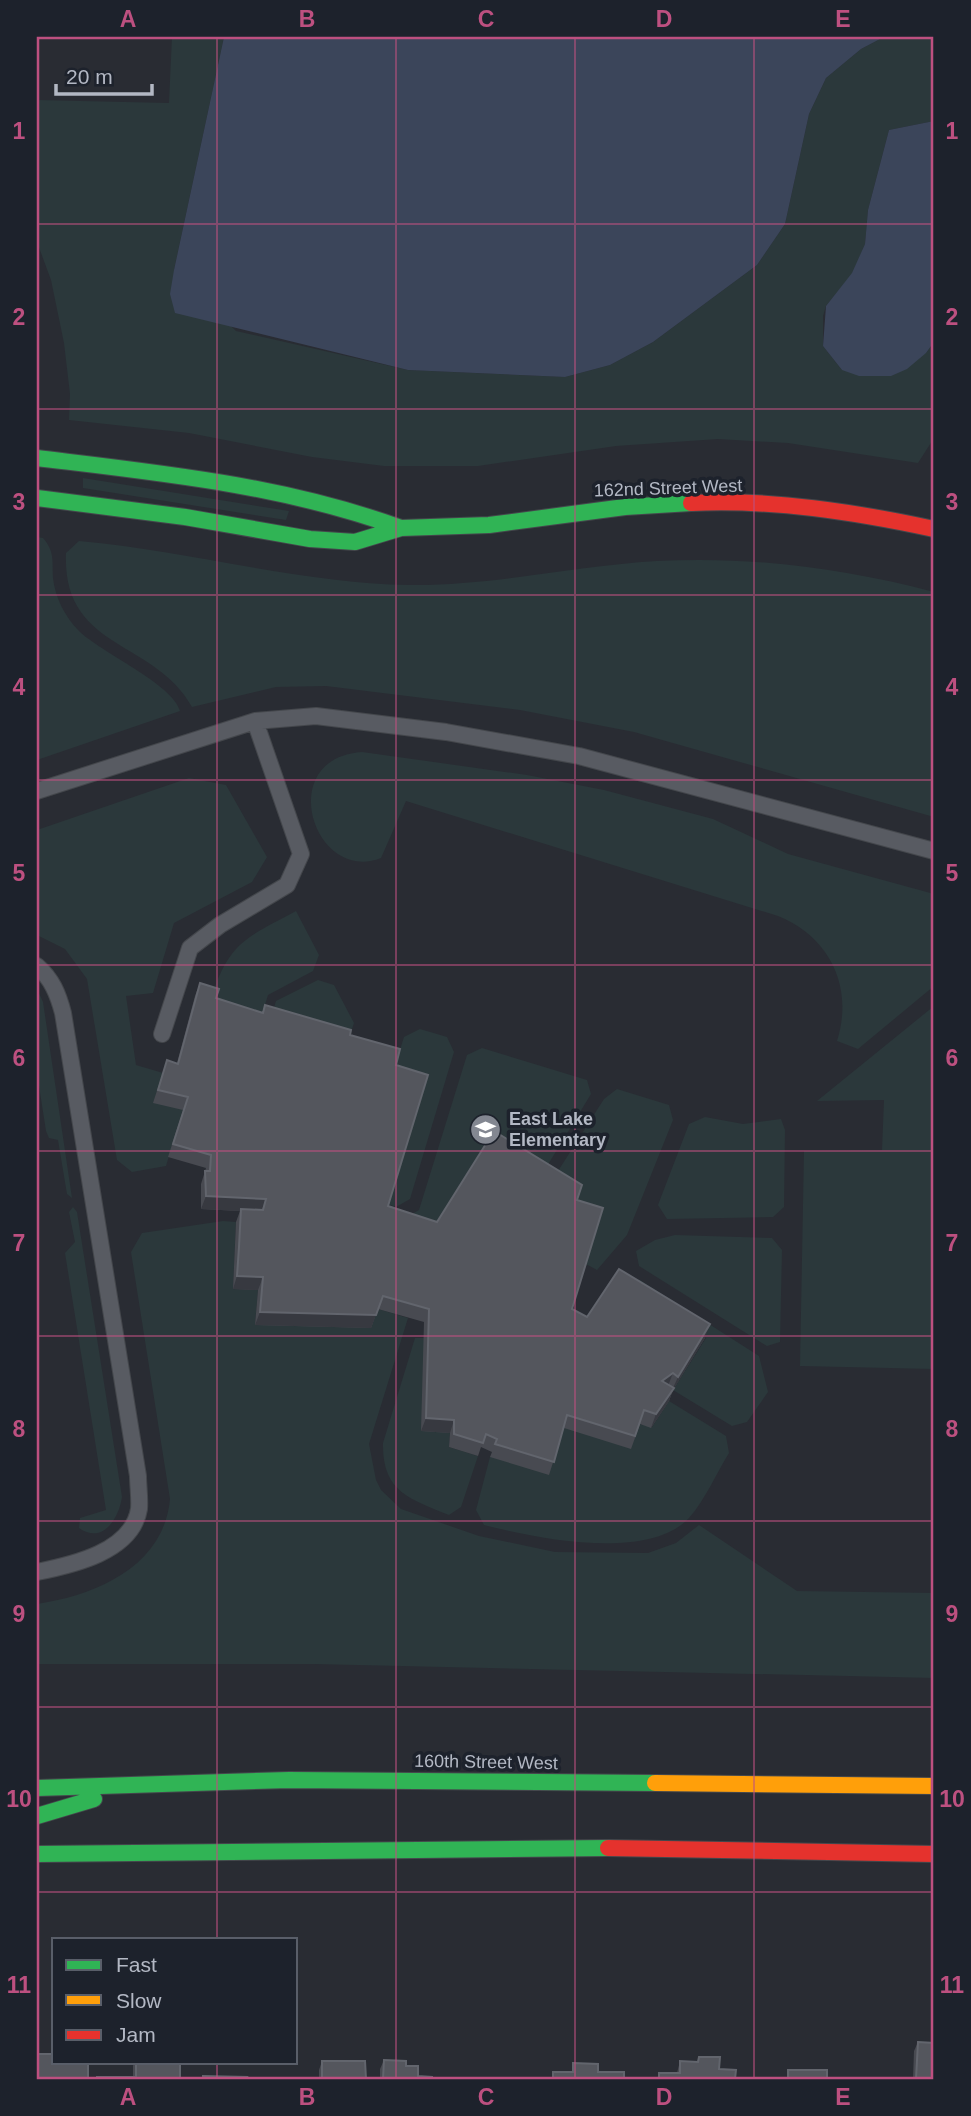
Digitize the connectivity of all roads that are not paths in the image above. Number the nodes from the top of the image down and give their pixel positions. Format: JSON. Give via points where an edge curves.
{"nodes":[{"id":1,"x":37,"y":458,"type":"edge"},
{"id":2,"x":37,"y":498,"type":"edge"},
{"id":3,"x":401,"y":528,"type":"junction"},
{"id":4,"x":934,"y":529,"type":"edge"},
{"id":5,"x":255,"y":722,"type":"junction"},
{"id":6,"x":37,"y":790,"type":"edge"},
{"id":7,"x":934,"y":851,"type":"edge"},
{"id":8,"x":37,"y":966,"type":"edge"},
{"id":9,"x":162,"y":1034,"type":"dead end"},
{"id":10,"x":37,"y":1572,"type":"edge"},
{"id":11,"x":147,"y":1784,"type":"junction"},
{"id":12,"x":934,"y":1786,"type":"edge"},
{"id":13,"x":37,"y":1788,"type":"edge"},
{"id":14,"x":37,"y":1816,"type":"edge"},
{"id":15,"x":37,"y":1854,"type":"edge"},
{"id":16,"x":934,"y":1854,"type":"edge"}],
"edges":[{"from":1,"to":3,"type":"main road","name":"162nd Street West","via":[[233,482],[357,510]]},
{"from":2,"to":3,"type":"main road","name":"162nd Street West","via":[[174,515],[310,539],[355,542]]},
{"from":3,"to":4,"type":"main road","name":"162nd Street West","via":[[489,525],[625,507],[718,502],[860,513]]},
{"from":5,"to":6,"type":"lane"},
{"from":5,"to":7,"type":"lane","via":[[316,716],[358,719],[536,747],[624,766]]},
{"from":5,"to":9,"type":"lane","via":[[301,854],[287,885],[190,948]]},
{"from":8,"to":10,"type":"lane","via":[[58,993],[63,1013],[138,1476],[139,1510],[120,1542],[90,1557]]},
{"from":11,"to":12,"type":"main road","name":"160th Street West","via":[[303,1780]]},
{"from":11,"to":13,"type":"main road","name":"160th Street West"},
{"from":11,"to":14,"type":"main road"},
{"from":15,"to":16,"type":"main road","via":[[540,1848]]}]}
